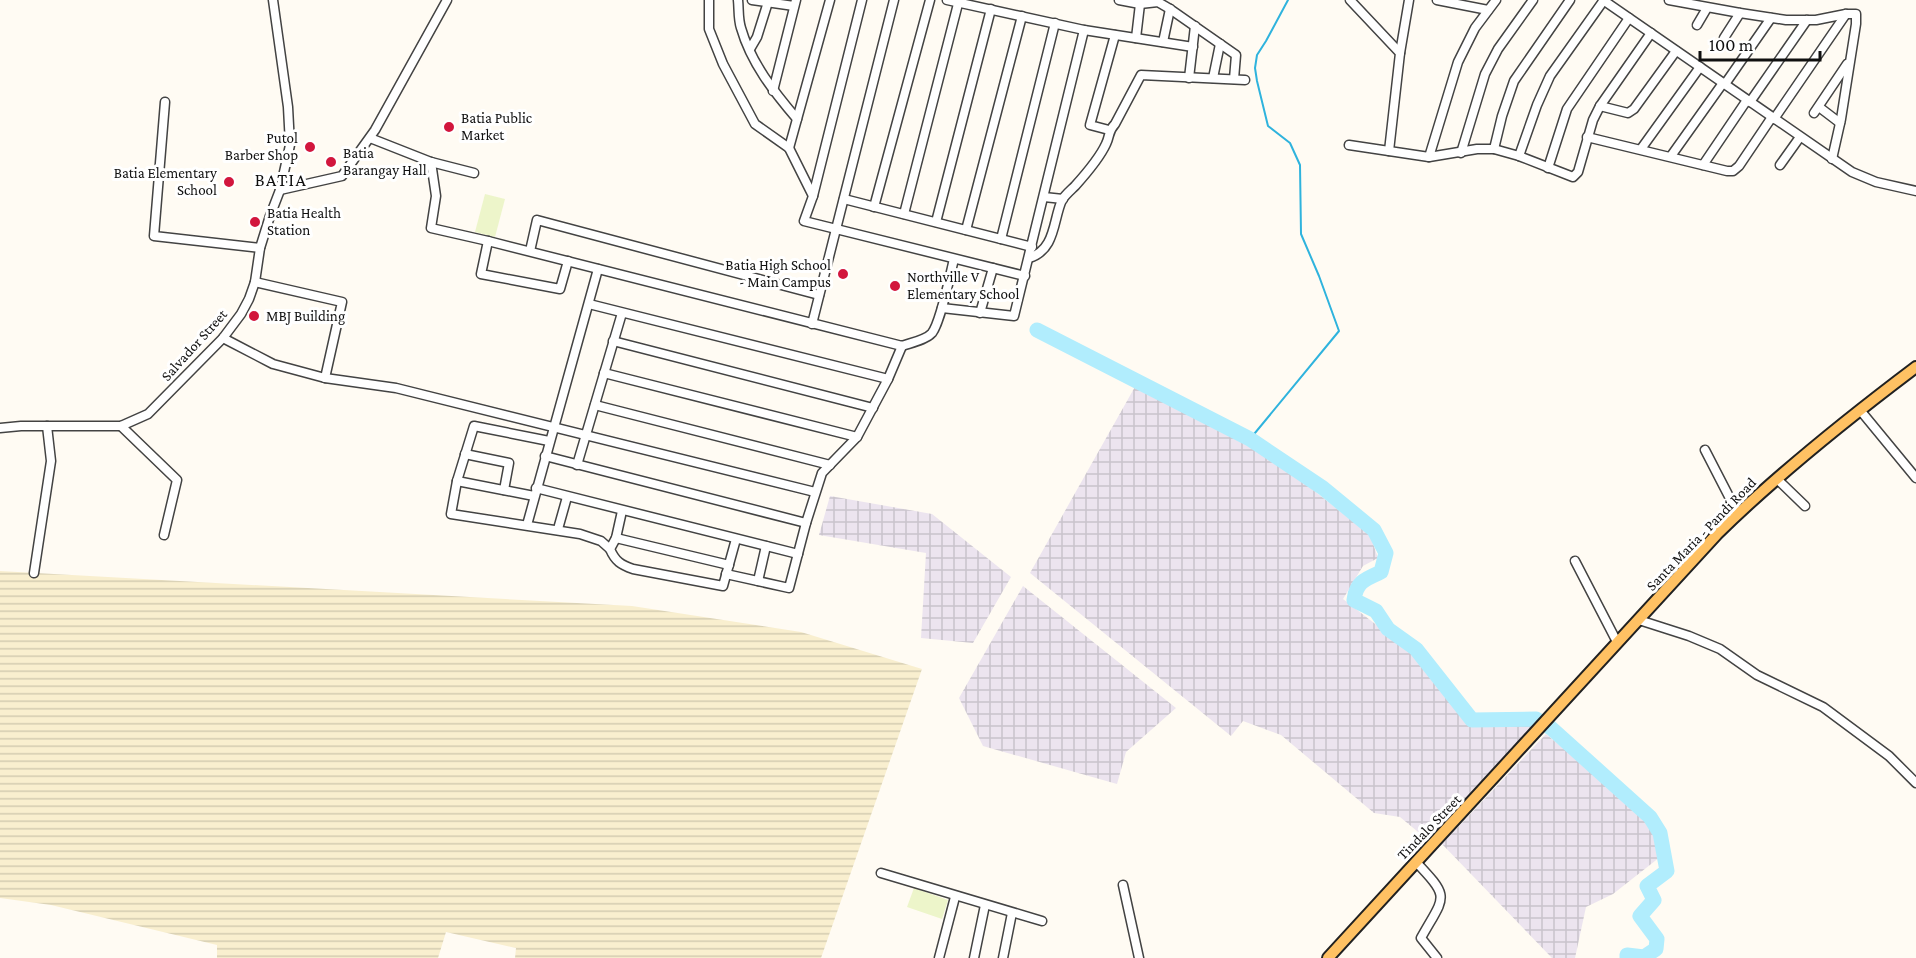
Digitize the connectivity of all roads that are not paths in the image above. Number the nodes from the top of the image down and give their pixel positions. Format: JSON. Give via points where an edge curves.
{"nodes":[{"id":1,"x":273,"y":0,"type":"edge"},
{"id":2,"x":447,"y":0,"type":"edge"},
{"id":3,"x":709,"y":0,"type":"edge"},
{"id":4,"x":738,"y":0,"type":"edge"},
{"id":5,"x":752,"y":0,"type":"edge"},
{"id":6,"x":830,"y":0,"type":"edge"},
{"id":7,"x":862,"y":0,"type":"edge"},
{"id":8,"x":894,"y":0,"type":"edge"},
{"id":9,"x":930,"y":0,"type":"edge"},
{"id":10,"x":947,"y":0,"type":"edge"},
{"id":11,"x":1119,"y":0,"type":"edge"},
{"id":12,"x":1350,"y":0,"type":"edge"},
{"id":13,"x":1409,"y":0,"type":"edge"},
{"id":14,"x":1437,"y":0,"type":"edge"},
{"id":15,"x":1496,"y":0,"type":"edge"},
{"id":16,"x":1533,"y":0,"type":"edge"},
{"id":17,"x":1569,"y":0,"type":"edge"},
{"id":18,"x":1603,"y":0,"type":"edge"},
{"id":19,"x":958,"y":1,"type":"edge"},
{"id":20,"x":768,"y":2,"type":"junction"},
{"id":21,"x":795,"y":3,"type":"edge"},
{"id":22,"x":1673,"y":3,"type":"edge"},
{"id":23,"x":1140,"y":4,"type":"junction"},
{"id":24,"x":1707,"y":8,"type":"junction"},
{"id":25,"x":991,"y":9,"type":"junction"},
{"id":26,"x":1170,"y":9,"type":"junction"},
{"id":27,"x":1488,"y":10,"type":"junction"},
{"id":28,"x":1740,"y":14,"type":"junction"},
{"id":29,"x":1846,"y":14,"type":"junction"},
{"id":30,"x":1022,"y":16,"type":"junction"},
{"id":31,"x":1629,"y":18,"type":"junction"},
{"id":32,"x":1771,"y":18,"type":"junction"},
{"id":33,"x":1807,"y":20,"type":"junction"},
{"id":34,"x":1055,"y":24,"type":"junction"},
{"id":35,"x":1696,"y":25,"type":"dead end"},
{"id":36,"x":1195,"y":26,"type":"junction"},
{"id":37,"x":1084,"y":30,"type":"junction"},
{"id":38,"x":1651,"y":33,"type":"junction"},
{"id":39,"x":1115,"y":35,"type":"junction"},
{"id":40,"x":1136,"y":38,"type":"junction"},
{"id":41,"x":1724,"y":38,"type":"dead end"},
{"id":42,"x":1163,"y":42,"type":"junction"},
{"id":43,"x":1220,"y":44,"type":"junction"},
{"id":44,"x":1193,"y":47,"type":"junction"},
{"id":45,"x":750,"y":49,"type":"junction"},
{"id":46,"x":1676,"y":51,"type":"junction"},
{"id":47,"x":1400,"y":53,"type":"junction"},
{"id":48,"x":1849,"y":61,"type":"junction"},
{"id":49,"x":1700,"y":67,"type":"junction"},
{"id":50,"x":1190,"y":78,"type":"junction"},
{"id":51,"x":1213,"y":78,"type":"junction"},
{"id":52,"x":1234,"y":79,"type":"junction"},
{"id":53,"x":1245,"y":80,"type":"dead end"},
{"id":54,"x":1724,"y":84,"type":"junction"},
{"id":55,"x":773,"y":91,"type":"junction"},
{"id":56,"x":1748,"y":101,"type":"junction"},
{"id":57,"x":165,"y":102,"type":"dead end"},
{"id":58,"x":1600,"y":106,"type":"junction"},
{"id":59,"x":1773,"y":118,"type":"junction"},
{"id":60,"x":797,"y":119,"type":"junction"},
{"id":61,"x":1840,"y":123,"type":"junction"},
{"id":62,"x":1109,"y":130,"type":"junction"},
{"id":63,"x":1587,"y":137,"type":"junction"},
{"id":64,"x":1800,"y":137,"type":"junction"},
{"id":65,"x":370,"y":138,"type":"junction"},
{"id":66,"x":1349,"y":146,"type":"dead end"},
{"id":67,"x":789,"y":148,"type":"junction"},
{"id":68,"x":1494,"y":149,"type":"junction"},
{"id":69,"x":1641,"y":149,"type":"junction"},
{"id":70,"x":1389,"y":151,"type":"junction"},
{"id":71,"x":1461,"y":153,"type":"junction"},
{"id":72,"x":1519,"y":156,"type":"junction"},
{"id":73,"x":1671,"y":156,"type":"junction"},
{"id":74,"x":1429,"y":157,"type":"junction"},
{"id":75,"x":1832,"y":159,"type":"junction"},
{"id":76,"x":431,"y":162,"type":"junction"},
{"id":77,"x":1703,"y":165,"type":"junction"},
{"id":78,"x":1780,"y":165,"type":"dead end"},
{"id":79,"x":1548,"y":168,"type":"junction"},
{"id":80,"x":474,"y":173,"type":"dead end"},
{"id":81,"x":280,"y":190,"type":"junction"},
{"id":82,"x":1916,"y":191,"type":"edge"},
{"id":83,"x":813,"y":196,"type":"junction"},
{"id":84,"x":1044,"y":197,"type":"junction"},
{"id":85,"x":844,"y":199,"type":"junction"},
{"id":86,"x":1062,"y":199,"type":"junction"},
{"id":87,"x":874,"y":207,"type":"junction"},
{"id":88,"x":904,"y":214,"type":"junction"},
{"id":89,"x":936,"y":222,"type":"junction"},
{"id":90,"x":836,"y":229,"type":"junction"},
{"id":91,"x":966,"y":230,"type":"junction"},
{"id":92,"x":1000,"y":239,"type":"junction"},
{"id":93,"x":488,"y":241,"type":"junction"},
{"id":94,"x":1032,"y":247,"type":"junction"},
{"id":95,"x":260,"y":248,"type":"junction"},
{"id":96,"x":530,"y":251,"type":"junction"},
{"id":97,"x":1029,"y":258,"type":"junction"},
{"id":98,"x":954,"y":259,"type":"junction"},
{"id":99,"x":568,"y":261,"type":"junction"},
{"id":100,"x":993,"y":268,"type":"junction"},
{"id":101,"x":598,"y":269,"type":"junction"},
{"id":102,"x":1025,"y":276,"type":"junction"},
{"id":103,"x":255,"y":282,"type":"junction"},
{"id":104,"x":819,"y":295,"type":"junction"},
{"id":105,"x":589,"y":303,"type":"junction"},
{"id":106,"x":942,"y":308,"type":"junction"},
{"id":107,"x":622,"y":313,"type":"junction"},
{"id":108,"x":980,"y":313,"type":"junction"},
{"id":109,"x":812,"y":324,"type":"junction"},
{"id":110,"x":223,"y":338,"type":"junction"},
{"id":111,"x":614,"y":341,"type":"junction"},
{"id":112,"x":902,"y":346,"type":"junction"},
{"id":113,"x":1916,"y":367,"type":"edge"},
{"id":114,"x":604,"y":373,"type":"junction"},
{"id":115,"x":325,"y":378,"type":"junction"},
{"id":116,"x":888,"y":379,"type":"junction"},
{"id":117,"x":595,"y":405,"type":"junction"},
{"id":118,"x":873,"y":408,"type":"junction"},
{"id":119,"x":1860,"y":410,"type":"junction"},
{"id":120,"x":47,"y":426,"type":"junction"},
{"id":121,"x":121,"y":426,"type":"junction"},
{"id":122,"x":554,"y":426,"type":"junction"},
{"id":123,"x":0,"y":428,"type":"edge"},
{"id":124,"x":586,"y":434,"type":"junction"},
{"id":125,"x":857,"y":438,"type":"junction"},
{"id":126,"x":549,"y":441,"type":"junction"},
{"id":127,"x":1705,"y":450,"type":"dead end"},
{"id":128,"x":465,"y":454,"type":"junction"},
{"id":129,"x":545,"y":456,"type":"junction"},
{"id":130,"x":577,"y":465,"type":"junction"},
{"id":131,"x":830,"y":465,"type":"junction"},
{"id":132,"x":1916,"y":478,"type":"edge"},
{"id":133,"x":1777,"y":479,"type":"junction"},
{"id":134,"x":457,"y":481,"type":"junction"},
{"id":135,"x":504,"y":490,"type":"junction"},
{"id":136,"x":535,"y":492,"type":"junction"},
{"id":137,"x":815,"y":492,"type":"junction"},
{"id":138,"x":567,"y":497,"type":"junction"},
{"id":139,"x":1805,"y":506,"type":"dead end"},
{"id":140,"x":622,"y":511,"type":"junction"},
{"id":141,"x":1738,"y":514,"type":"junction"},
{"id":142,"x":806,"y":523,"type":"junction"},
{"id":143,"x":527,"y":525,"type":"junction"},
{"id":144,"x":558,"y":529,"type":"junction"},
{"id":145,"x":164,"y":535,"type":"dead end"},
{"id":146,"x":616,"y":538,"type":"junction"},
{"id":147,"x":736,"y":539,"type":"junction"},
{"id":148,"x":766,"y":546,"type":"junction"},
{"id":149,"x":610,"y":549,"type":"junction"},
{"id":150,"x":798,"y":554,"type":"junction"},
{"id":151,"x":1575,"y":561,"type":"dead end"},
{"id":152,"x":729,"y":565,"type":"junction"},
{"id":153,"x":34,"y":573,"type":"dead end"},
{"id":154,"x":726,"y":574,"type":"junction"},
{"id":155,"x":758,"y":581,"type":"junction"},
{"id":156,"x":1639,"y":620,"type":"junction"},
{"id":157,"x":1617,"y":642,"type":"junction"},
{"id":158,"x":1552,"y":717,"type":"joint"},
{"id":159,"x":1916,"y":783,"type":"edge"},
{"id":160,"x":1416,"y":862,"type":"junction"},
{"id":161,"x":881,"y":873,"type":"dead end"},
{"id":162,"x":1123,"y":885,"type":"dead end"},
{"id":163,"x":955,"y":897,"type":"junction"},
{"id":164,"x":985,"y":905,"type":"junction"},
{"id":165,"x":1012,"y":913,"type":"junction"},
{"id":166,"x":1042,"y":921,"type":"dead end"},
{"id":167,"x":939,"y":958,"type":"edge"},
{"id":168,"x":974,"y":958,"type":"edge"},
{"id":169,"x":1003,"y":958,"type":"edge"},
{"id":170,"x":1139,"y":958,"type":"edge"},
{"id":171,"x":1328,"y":958,"type":"edge"},
{"id":172,"x":1437,"y":958,"type":"edge"}],
"edges":[{"from":1,"to":81,"type":"street","name":"Salvador Street","via":[[290,145]]},
{"from":2,"to":65,"type":"street"},
{"from":3,"to":67,"type":"street","via":[[709,29],[754,124]]},
{"from":4,"to":45,"type":"street","via":[[740,27]]},
{"from":5,"to":20,"type":"street"},
{"from":6,"to":60,"type":"street"},
{"from":7,"to":83,"type":"street"},
{"from":8,"to":85,"type":"street"},
{"from":9,"to":87,"type":"street"},
{"from":10,"to":19,"type":"street"},
{"from":11,"to":23,"type":"street"},
{"from":12,"to":47,"type":"street"},
{"from":13,"to":47,"type":"street"},
{"from":14,"to":27,"type":"street"},
{"from":15,"to":27,"type":"street"},
{"from":16,"to":71,"type":"street","via":[[1485,74]]},
{"from":17,"to":68,"type":"street","via":[[1514,81]]},
{"from":18,"to":31,"type":"street"},
{"from":18,"to":72,"type":"street","via":[[1550,76]]},
{"from":19,"to":25,"type":"street"},
{"from":19,"to":88,"type":"street"},
{"from":20,"to":21,"type":"street"},
{"from":20,"to":45,"type":"street"},
{"from":21,"to":55,"type":"street"},
{"from":22,"to":24,"type":"street"},
{"from":23,"to":26,"type":"street","via":[[1158,3]]},
{"from":23,"to":40,"type":"street"},
{"from":24,"to":28,"type":"street"},
{"from":24,"to":35,"type":"street"},
{"from":25,"to":30,"type":"street"},
{"from":25,"to":89,"type":"street"},
{"from":26,"to":36,"type":"street"},
{"from":26,"to":42,"type":"street"},
{"from":27,"to":74,"type":"street","via":[[1458,62]]},
{"from":28,"to":32,"type":"street"},
{"from":28,"to":41,"type":"street"},
{"from":29,"to":33,"type":"street"},
{"from":29,"to":48,"type":"street","via":[[1857,15]]},
{"from":29,"to":59,"type":"street"},
{"from":30,"to":34,"type":"street"},
{"from":30,"to":91,"type":"street"},
{"from":31,"to":38,"type":"street"},
{"from":31,"to":79,"type":"street","via":[[1567,109]]},
{"from":32,"to":33,"type":"street"},
{"from":32,"to":54,"type":"street"},
{"from":33,"to":56,"type":"street"},
{"from":34,"to":37,"type":"street"},
{"from":34,"to":92,"type":"street"},
{"from":36,"to":43,"type":"street"},
{"from":36,"to":44,"type":"street"},
{"from":37,"to":39,"type":"street"},
{"from":37,"to":84,"type":"street"},
{"from":38,"to":46,"type":"street"},
{"from":38,"to":58,"type":"street"},
{"from":39,"to":40,"type":"street"},
{"from":39,"to":62,"type":"street","via":[[1090,125]]},
{"from":40,"to":42,"type":"street"},
{"from":42,"to":44,"type":"street"},
{"from":43,"to":51,"type":"street"},
{"from":43,"to":52,"type":"street","via":[[1236,55]]},
{"from":44,"to":50,"type":"street"},
{"from":45,"to":55,"type":"street"},
{"from":46,"to":49,"type":"street"},
{"from":46,"to":58,"type":"street","via":[[1634,109],[1628,113]]},
{"from":47,"to":70,"type":"street"},
{"from":48,"to":61,"type":"street"},
{"from":48,"to":61,"type":"street","via":[[1816,110]]},
{"from":49,"to":54,"type":"street"},
{"from":49,"to":69,"type":"street"},
{"from":50,"to":51,"type":"street"},
{"from":50,"to":62,"type":"street","via":[[1141,75]]},
{"from":51,"to":52,"type":"street"},
{"from":52,"to":53,"type":"street"},
{"from":54,"to":56,"type":"street"},
{"from":54,"to":73,"type":"street"},
{"from":55,"to":60,"type":"street"},
{"from":56,"to":59,"type":"street"},
{"from":56,"to":77,"type":"street"},
{"from":57,"to":95,"type":"street","via":[[154,236]]},
{"from":58,"to":63,"type":"street"},
{"from":59,"to":64,"type":"street"},
{"from":59,"to":77,"type":"street","via":[[1733,171]]},
{"from":60,"to":67,"type":"street"},
{"from":61,"to":75,"type":"street"},
{"from":62,"to":86,"type":"street","via":[[1106,144]]},
{"from":63,"to":69,"type":"street"},
{"from":63,"to":79,"type":"street","via":[[1576,175],[1568,177]]},
{"from":64,"to":75,"type":"street"},
{"from":64,"to":78,"type":"street"},
{"from":65,"to":76,"type":"street"},
{"from":65,"to":81,"type":"street","via":[[342,176]]},
{"from":66,"to":70,"type":"street"},
{"from":67,"to":83,"type":"street"},
{"from":68,"to":71,"type":"street"},
{"from":68,"to":72,"type":"street"},
{"from":69,"to":73,"type":"street"},
{"from":70,"to":74,"type":"street"},
{"from":71,"to":74,"type":"street"},
{"from":72,"to":79,"type":"street"},
{"from":73,"to":77,"type":"street"},
{"from":75,"to":82,"type":"street","via":[[1876,182]]},
{"from":76,"to":80,"type":"street"},
{"from":76,"to":93,"type":"street","via":[[436,196],[431,228]]},
{"from":81,"to":95,"type":"street","name":"Salvador Street"},
{"from":83,"to":90,"type":"street","via":[[804,221]]},
{"from":84,"to":86,"type":"street"},
{"from":84,"to":94,"type":"street"},
{"from":85,"to":87,"type":"street"},
{"from":85,"to":90,"type":"street"},
{"from":86,"to":97,"type":"street","via":[[1045,248]]},
{"from":87,"to":88,"type":"street"},
{"from":88,"to":89,"type":"street"},
{"from":89,"to":91,"type":"street"},
{"from":90,"to":98,"type":"street"},
{"from":90,"to":104,"type":"street"},
{"from":91,"to":92,"type":"street"},
{"from":92,"to":94,"type":"street"},
{"from":93,"to":96,"type":"street"},
{"from":93,"to":99,"type":"street","via":[[481,274],[560,289]]},
{"from":94,"to":97,"type":"street"},
{"from":95,"to":103,"type":"street","name":"Salvador Street"},
{"from":96,"to":99,"type":"street"},
{"from":96,"to":104,"type":"street","via":[[537,220]]},
{"from":97,"to":102,"type":"street"},
{"from":98,"to":100,"type":"street"},
{"from":98,"to":106,"type":"street"},
{"from":99,"to":101,"type":"street"},
{"from":100,"to":102,"type":"street"},
{"from":100,"to":108,"type":"street"},
{"from":101,"to":105,"type":"street"},
{"from":101,"to":109,"type":"street"},
{"from":102,"to":108,"type":"street","via":[[1014,316]]},
{"from":103,"to":110,"type":"street","name":"Salvador Street","via":[[249,299]]},
{"from":103,"to":115,"type":"street","via":[[342,302]]},
{"from":104,"to":109,"type":"street"},
{"from":105,"to":107,"type":"street"},
{"from":105,"to":122,"type":"street"},
{"from":106,"to":108,"type":"street"},
{"from":106,"to":112,"type":"street","via":[[933,332]]},
{"from":107,"to":111,"type":"street"},
{"from":107,"to":116,"type":"street"},
{"from":109,"to":112,"type":"street"},
{"from":110,"to":115,"type":"street","via":[[273,364]]},
{"from":110,"to":121,"type":"street","name":"Salvador Street","via":[[148,414]]},
{"from":111,"to":114,"type":"street"},
{"from":111,"to":118,"type":"street"},
{"from":112,"to":116,"type":"street"},
{"from":113,"to":119,"type":"main road","name":"Santa Maria - Pandi Road"},
{"from":114,"to":117,"type":"street"},
{"from":114,"to":125,"type":"street"},
{"from":115,"to":122,"type":"street","via":[[396,388]]},
{"from":116,"to":118,"type":"street"},
{"from":117,"to":124,"type":"street"},
{"from":117,"to":131,"type":"street"},
{"from":118,"to":125,"type":"street"},
{"from":119,"to":132,"type":"street"},
{"from":119,"to":133,"type":"main road","name":"Santa Maria - Pandi Road"},
{"from":120,"to":121,"type":"street","name":"Salvador Street"},
{"from":120,"to":123,"type":"street","name":"Salvador Street"},
{"from":120,"to":153,"type":"street","via":[[51,461]]},
{"from":121,"to":145,"type":"street","via":[[177,480]]},
{"from":122,"to":124,"type":"street"},
{"from":122,"to":126,"type":"street"},
{"from":124,"to":130,"type":"street"},
{"from":124,"to":137,"type":"street"},
{"from":125,"to":131,"type":"street"},
{"from":126,"to":128,"type":"street","via":[[474,426]]},
{"from":126,"to":129,"type":"street"},
{"from":127,"to":141,"type":"street"},
{"from":128,"to":134,"type":"street"},
{"from":128,"to":135,"type":"street","via":[[509,463]]},
{"from":129,"to":130,"type":"street"},
{"from":129,"to":136,"type":"street"},
{"from":130,"to":142,"type":"street"},
{"from":131,"to":137,"type":"street","via":[[822,472]]},
{"from":133,"to":139,"type":"street"},
{"from":133,"to":141,"type":"main road","name":"Santa Maria - Pandi Road"},
{"from":134,"to":135,"type":"street"},
{"from":134,"to":143,"type":"street","via":[[451,514]]},
{"from":135,"to":136,"type":"street"},
{"from":136,"to":138,"type":"street"},
{"from":136,"to":143,"type":"street"},
{"from":137,"to":142,"type":"street"},
{"from":138,"to":140,"type":"street"},
{"from":138,"to":144,"type":"street"},
{"from":140,"to":146,"type":"street"},
{"from":140,"to":147,"type":"street"},
{"from":141,"to":156,"type":"main road","name":"Santa Maria - Pandi Road"},
{"from":142,"to":150,"type":"street"},
{"from":143,"to":144,"type":"street"},
{"from":144,"to":149,"type":"street","via":[[601,541]]},
{"from":146,"to":149,"type":"street"},
{"from":146,"to":152,"type":"street"},
{"from":147,"to":148,"type":"street"},
{"from":147,"to":152,"type":"street"},
{"from":148,"to":150,"type":"street"},
{"from":148,"to":155,"type":"street"},
{"from":149,"to":154,"type":"street","via":[[620,564],[633,569],[723,586]]},
{"from":150,"to":155,"type":"street","via":[[789,588]]},
{"from":151,"to":157,"type":"street"},
{"from":152,"to":154,"type":"street"},
{"from":154,"to":155,"type":"street"},
{"from":156,"to":157,"type":"main road","name":"Santa Maria - Pandi Road"},
{"from":156,"to":159,"type":"street","via":[[1720,650],[1757,675],[1823,707],[1889,756]]},
{"from":157,"to":158,"type":"main road","name":"Santa Maria - Pandi Road"},
{"from":158,"to":160,"type":"main road","name":"Tindalo Street"},
{"from":160,"to":171,"type":"main road","name":"Tindalo Street"},
{"from":160,"to":172,"type":"street","via":[[1441,894],[1421,938]]},
{"from":161,"to":163,"type":"street"},
{"from":162,"to":170,"type":"street"},
{"from":163,"to":164,"type":"street"},
{"from":163,"to":167,"type":"street"},
{"from":164,"to":165,"type":"street"},
{"from":164,"to":168,"type":"street"},
{"from":165,"to":166,"type":"street"},
{"from":165,"to":169,"type":"street"}]}
